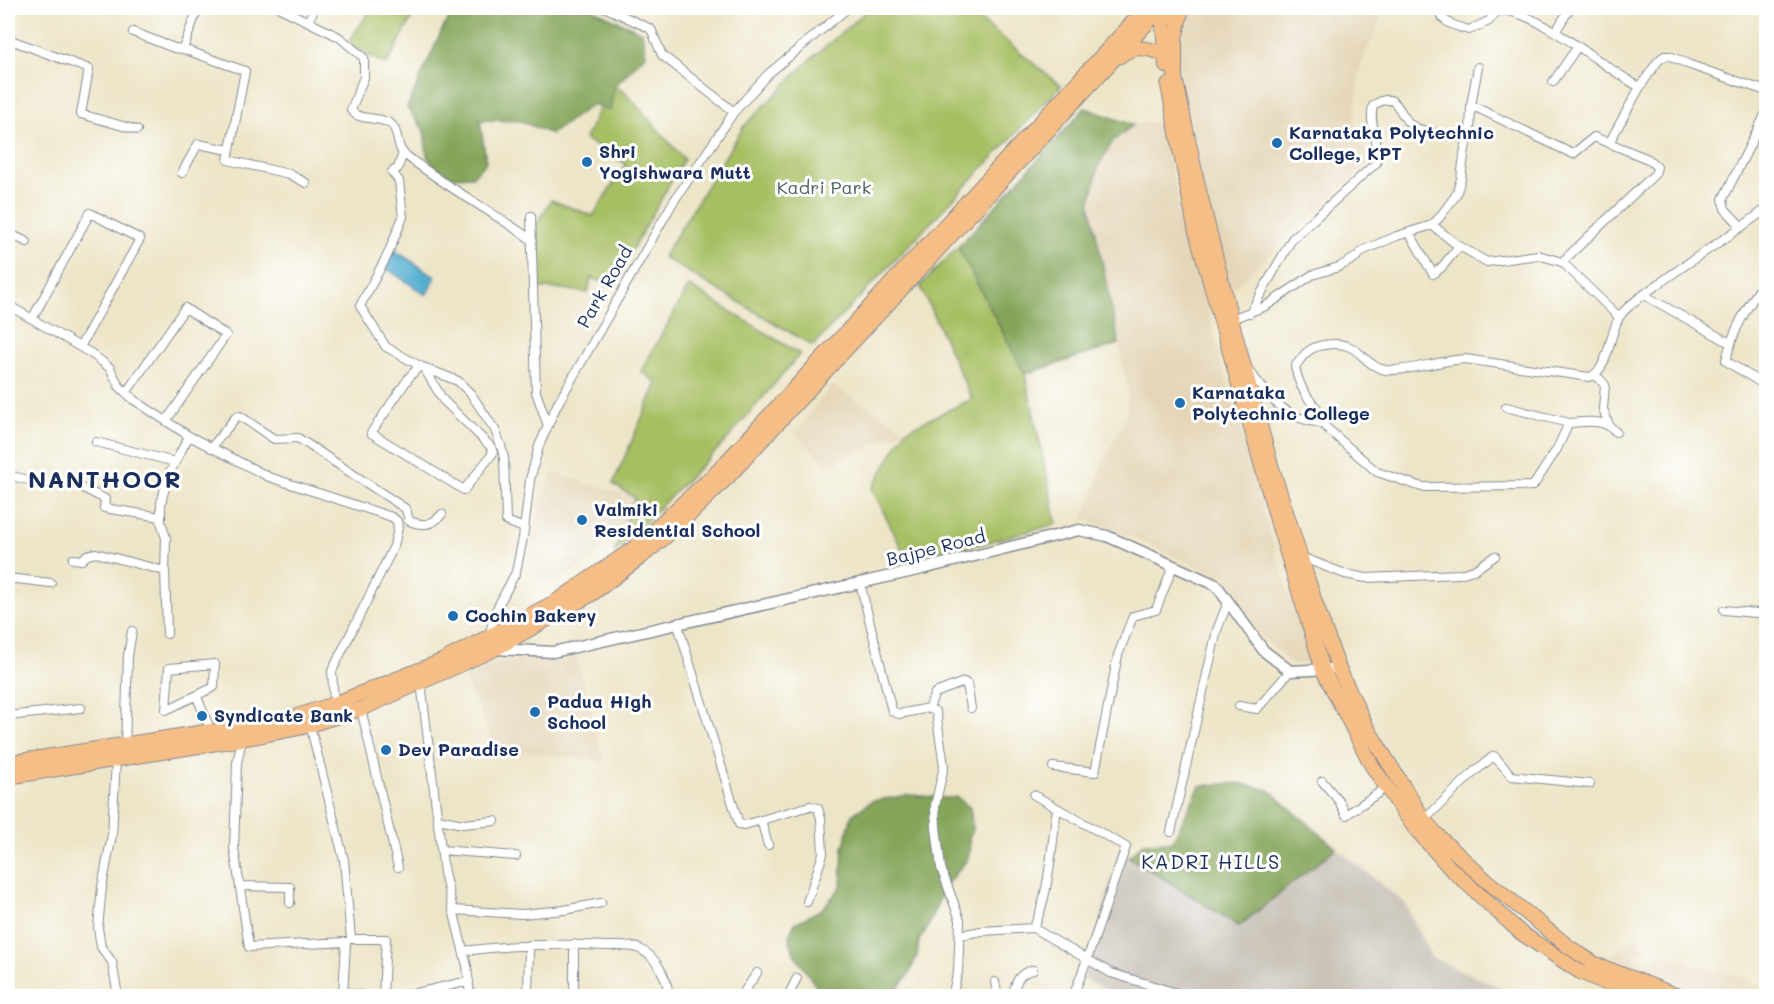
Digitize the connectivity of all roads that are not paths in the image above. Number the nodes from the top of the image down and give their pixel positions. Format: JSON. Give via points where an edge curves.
{"nodes":[{"id":1,"x":198,"y":8,"type":"edge"},
{"id":2,"x":280,"y":8,"type":"edge"},
{"id":3,"x":315,"y":8,"type":"edge"},
{"id":4,"x":606,"y":8,"type":"edge"},
{"id":5,"x":848,"y":8,"type":"edge"},
{"id":6,"x":1146,"y":8,"type":"edge"},
{"id":7,"x":1161,"y":8,"type":"edge"},
{"id":8,"x":1170,"y":8,"type":"edge"},
{"id":9,"x":1182,"y":8,"type":"edge"},
{"id":10,"x":1438,"y":8,"type":"edge"},
{"id":11,"x":1532,"y":8,"type":"edge"},
{"id":12,"x":1570,"y":8,"type":"edge"},
{"id":13,"x":1498,"y":9,"type":"edge"},
{"id":14,"x":1526,"y":17,"type":"junction"},
{"id":15,"x":308,"y":21,"type":"junction"},
{"id":16,"x":1556,"y":31,"type":"junction"},
{"id":17,"x":134,"y":32,"type":"dead end"},
{"id":18,"x":8,"y":39,"type":"edge"},
{"id":19,"x":1578,"y":46,"type":"junction"},
{"id":20,"x":183,"y":49,"type":"junction"},
{"id":21,"x":1165,"y":55,"type":"junction"},
{"id":22,"x":1112,"y":62,"type":"junction"},
{"id":23,"x":1478,"y":67,"type":"dead end"},
{"id":24,"x":1171,"y":72,"type":"junction"},
{"id":25,"x":1553,"y":82,"type":"dead end"},
{"id":26,"x":1640,"y":87,"type":"junction"},
{"id":27,"x":1767,"y":91,"type":"edge"},
{"id":28,"x":1471,"y":105,"type":"junction"},
{"id":29,"x":734,"y":112,"type":"junction"},
{"id":30,"x":1767,"y":113,"type":"edge"},
{"id":31,"x":137,"y":130,"type":"dead end"},
{"id":32,"x":1468,"y":139,"type":"junction"},
{"id":33,"x":1609,"y":143,"type":"junction"},
{"id":34,"x":229,"y":150,"type":"junction"},
{"id":35,"x":403,"y":153,"type":"junction"},
{"id":36,"x":182,"y":173,"type":"dead end"},
{"id":37,"x":306,"y":183,"type":"dead end"},
{"id":38,"x":1767,"y":209,"type":"edge"},
{"id":39,"x":531,"y":216,"type":"dead end"},
{"id":40,"x":1431,"y":225,"type":"junction"},
{"id":41,"x":1742,"y":227,"type":"junction"},
{"id":42,"x":1410,"y":232,"type":"junction"},
{"id":43,"x":8,"y":233,"type":"edge"},
{"id":44,"x":532,"y":240,"type":"junction"},
{"id":45,"x":27,"y":242,"type":"dead end"},
{"id":46,"x":1459,"y":246,"type":"junction"},
{"id":47,"x":1562,"y":262,"type":"junction"},
{"id":48,"x":1767,"y":280,"type":"edge"},
{"id":49,"x":1644,"y":295,"type":"junction"},
{"id":50,"x":8,"y":305,"type":"edge"},
{"id":51,"x":1250,"y":313,"type":"junction"},
{"id":52,"x":1619,"y":317,"type":"junction"},
{"id":53,"x":32,"y":319,"type":"junction"},
{"id":54,"x":1231,"y":319,"type":"junction"},
{"id":55,"x":1730,"y":343,"type":"junction"},
{"id":56,"x":80,"y":346,"type":"junction"},
{"id":57,"x":1237,"y":355,"type":"junction"},
{"id":58,"x":422,"y":367,"type":"junction"},
{"id":59,"x":1596,"y":375,"type":"junction"},
{"id":60,"x":1767,"y":386,"type":"edge"},
{"id":61,"x":126,"y":393,"type":"junction"},
{"id":62,"x":1506,"y":407,"type":"dead end"},
{"id":63,"x":166,"y":421,"type":"junction"},
{"id":64,"x":1321,"y":423,"type":"junction"},
{"id":65,"x":1569,"y":423,"type":"junction"},
{"id":66,"x":548,"y":426,"type":"junction"},
{"id":67,"x":189,"y":436,"type":"junction"},
{"id":68,"x":96,"y":442,"type":"dead end"},
{"id":69,"x":211,"y":448,"type":"junction"},
{"id":70,"x":175,"y":462,"type":"junction"},
{"id":71,"x":8,"y":475,"type":"edge"},
{"id":72,"x":32,"y":481,"type":"dead end"},
{"id":73,"x":85,"y":489,"type":"dead end"},
{"id":74,"x":442,"y":514,"type":"dead end"},
{"id":75,"x":161,"y":517,"type":"junction"},
{"id":76,"x":524,"y":528,"type":"junction"},
{"id":77,"x":1495,"y":556,"type":"dead end"},
{"id":78,"x":1301,"y":557,"type":"junction"},
{"id":79,"x":73,"y":559,"type":"dead end"},
{"id":80,"x":1173,"y":566,"type":"junction"},
{"id":81,"x":165,"y":572,"type":"junction"},
{"id":82,"x":8,"y":578,"type":"edge"},
{"id":83,"x":51,"y":583,"type":"dead end"},
{"id":84,"x":860,"y":584,"type":"junction"},
{"id":85,"x":1228,"y":602,"type":"junction"},
{"id":86,"x":1724,"y":610,"type":"dead end"},
{"id":87,"x":1767,"y":614,"type":"edge"},
{"id":88,"x":678,"y":625,"type":"junction"},
{"id":89,"x":132,"y":631,"type":"dead end"},
{"id":90,"x":167,"y":634,"type":"dead end"},
{"id":91,"x":492,"y":643,"type":"junction"},
{"id":92,"x":1323,"y":669,"type":"junction"},
{"id":93,"x":1339,"y":669,"type":"junction"},
{"id":94,"x":1290,"y":671,"type":"junction"},
{"id":95,"x":421,"y":682,"type":"junction"},
{"id":96,"x":197,"y":697,"type":"junction"},
{"id":97,"x":334,"y":704,"type":"junction"},
{"id":98,"x":1239,"y":706,"type":"dead end"},
{"id":99,"x":81,"y":708,"type":"dead end"},
{"id":100,"x":929,"y":708,"type":"junction"},
{"id":101,"x":971,"y":708,"type":"dead end"},
{"id":102,"x":361,"y":709,"type":"junction"},
{"id":103,"x":8,"y":716,"type":"edge"},
{"id":104,"x":310,"y":725,"type":"junction"},
{"id":105,"x":211,"y":731,"type":"junction"},
{"id":106,"x":242,"y":739,"type":"junction"},
{"id":107,"x":124,"y":746,"type":"junction"},
{"id":108,"x":116,"y":759,"type":"junction"},
{"id":109,"x":8,"y":763,"type":"edge"},
{"id":110,"x":1053,"y":767,"type":"dead end"},
{"id":111,"x":8,"y":777,"type":"edge"},
{"id":112,"x":1322,"y":781,"type":"dead end"},
{"id":113,"x":1590,"y":784,"type":"dead end"},
{"id":114,"x":1387,"y":787,"type":"junction"},
{"id":115,"x":1034,"y":795,"type":"dead end"},
{"id":116,"x":1057,"y":808,"type":"junction"},
{"id":117,"x":438,"y":819,"type":"junction"},
{"id":118,"x":761,"y":820,"type":"junction"},
{"id":119,"x":1424,"y":820,"type":"junction"},
{"id":120,"x":495,"y":821,"type":"dead end"},
{"id":121,"x":1171,"y":832,"type":"dead end"},
{"id":122,"x":768,"y":845,"type":"dead end"},
{"id":123,"x":441,"y":850,"type":"junction"},
{"id":124,"x":516,"y":856,"type":"dead end"},
{"id":125,"x":398,"y":867,"type":"dead end"},
{"id":126,"x":240,"y":886,"type":"junction"},
{"id":127,"x":807,"y":902,"type":"dead end"},
{"id":128,"x":290,"y":903,"type":"dead end"},
{"id":129,"x":601,"y":903,"type":"dead end"},
{"id":130,"x":453,"y":910,"type":"junction"},
{"id":131,"x":1034,"y":928,"type":"junction"},
{"id":132,"x":960,"y":934,"type":"junction"},
{"id":133,"x":574,"y":944,"type":"junction"},
{"id":134,"x":528,"y":945,"type":"junction"},
{"id":135,"x":463,"y":951,"type":"junction"},
{"id":136,"x":1088,"y":960,"type":"junction"},
{"id":137,"x":1033,"y":970,"type":"dead end"},
{"id":138,"x":757,"y":973,"type":"dead end"},
{"id":139,"x":798,"y":978,"type":"dead end"},
{"id":140,"x":469,"y":981,"type":"junction"},
{"id":141,"x":995,"y":982,"type":"dead end"},
{"id":142,"x":1184,"y":994,"type":"dead end"},
{"id":143,"x":344,"y":995,"type":"edge"},
{"id":144,"x":118,"y":996,"type":"edge"},
{"id":145,"x":366,"y":996,"type":"edge"},
{"id":146,"x":382,"y":996,"type":"edge"},
{"id":147,"x":403,"y":996,"type":"edge"},
{"id":148,"x":471,"y":996,"type":"edge"},
{"id":149,"x":528,"y":996,"type":"edge"},
{"id":150,"x":574,"y":996,"type":"edge"},
{"id":151,"x":669,"y":996,"type":"edge"},
{"id":152,"x":741,"y":996,"type":"edge"},
{"id":153,"x":788,"y":996,"type":"edge"},
{"id":154,"x":952,"y":996,"type":"edge"},
{"id":155,"x":998,"y":996,"type":"edge"},
{"id":156,"x":1012,"y":996,"type":"edge"},
{"id":157,"x":1073,"y":996,"type":"edge"},
{"id":158,"x":1647,"y":996,"type":"edge"},
{"id":159,"x":1678,"y":996,"type":"edge"}],
"edges":[{"from":1,"to":20,"type":"street"},
{"from":2,"to":15,"type":"street"},
{"from":3,"to":15,"type":"street"},
{"from":4,"to":29,"type":"street","via":[[651,29],[662,55]]},
{"from":5,"to":29,"type":"street","name":"Park Road","via":[[768,74]]},
{"from":6,"to":91,"type":"main road","via":[[716,473],[634,548]]},
{"from":7,"to":22,"type":"main road"},
{"from":8,"to":21,"type":"main road","via":[[1164,25]]},
{"from":9,"to":24,"type":"main road"},
{"from":10,"to":13,"type":"street","via":[[1445,21],[1469,30],[1489,21]]},
{"from":11,"to":14,"type":"street"},
{"from":12,"to":16,"type":"street"},
{"from":13,"to":14,"type":"street"},
{"from":14,"to":16,"type":"street"},
{"from":15,"to":35,"type":"street","via":[[339,37],[364,58],[364,77],[350,107],[352,113],[392,125]]},
{"from":16,"to":19,"type":"street"},
{"from":17,"to":20,"type":"street"},
{"from":18,"to":31,"type":"street","via":[[89,69],[81,114]]},
{"from":19,"to":25,"type":"street"},
{"from":19,"to":26,"type":"street"},
{"from":20,"to":34,"type":"street","via":[[245,71]]},
{"from":21,"to":22,"type":"main road","via":[[1144,48],[1133,49]]},
{"from":21,"to":24,"type":"main road"},
{"from":22,"to":91,"type":"main road","via":[[727,478],[677,527],[592,594]]},
{"from":23,"to":28,"type":"street"},
{"from":24,"to":54,"type":"main road"},
{"from":24,"to":57,"type":"main road","via":[[1195,228]]},
{"from":26,"to":27,"type":"street","via":[[1658,61],[1670,56]]},
{"from":26,"to":33,"type":"street"},
{"from":28,"to":32,"type":"street"},
{"from":28,"to":33,"type":"street","via":[[1573,154],[1594,136]]},
{"from":29,"to":66,"type":"street","name":"Park Road","via":[[672,204]]},
{"from":30,"to":41,"type":"street","via":[[1723,199],[1725,209]]},
{"from":32,"to":40,"type":"street","via":[[1456,195]]},
{"from":32,"to":51,"type":"street","via":[[1418,129],[1408,124],[1401,109],[1387,99],[1373,106],[1370,118],[1378,154],[1376,163],[1292,239]]},
{"from":33,"to":47,"type":"street","via":[[1648,159],[1657,167],[1655,174]]},
{"from":34,"to":36,"type":"street","via":[[198,144]]},
{"from":34,"to":37,"type":"street","via":[[228,160],[289,174]]},
{"from":35,"to":44,"type":"street"},
{"from":35,"to":58,"type":"street","via":[[399,168],[392,172],[399,181],[403,217],[360,306],[386,347]]},
{"from":38,"to":41,"type":"street"},
{"from":39,"to":44,"type":"street"},
{"from":40,"to":42,"type":"street"},
{"from":40,"to":46,"type":"street"},
{"from":41,"to":49,"type":"street"},
{"from":42,"to":46,"type":"street","via":[[1433,274]]},
{"from":42,"to":51,"type":"street","via":[[1365,250],[1339,267],[1312,275]]},
{"from":43,"to":45,"type":"street"},
{"from":44,"to":66,"type":"street","via":[[536,392]]},
{"from":46,"to":47,"type":"street","via":[[1487,262],[1538,255]]},
{"from":47,"to":52,"type":"street"},
{"from":48,"to":55,"type":"street"},
{"from":49,"to":52,"type":"street"},
{"from":49,"to":55,"type":"street"},
{"from":50,"to":53,"type":"street"},
{"from":51,"to":54,"type":"street"},
{"from":52,"to":59,"type":"street"},
{"from":53,"to":56,"type":"street"},
{"from":53,"to":56,"type":"street","via":[[90,213],[140,239]]},
{"from":54,"to":57,"type":"main road"},
{"from":55,"to":60,"type":"street","via":[[1726,361]]},
{"from":56,"to":61,"type":"street","via":[[110,368]]},
{"from":57,"to":64,"type":"street","via":[[1270,399],[1287,412]]},
{"from":57,"to":78,"type":"main road"},
{"from":57,"to":92,"type":"main road","via":[[1279,527]]},
{"from":58,"to":58,"type":"street","via":[[411,376],[371,433],[464,489],[493,453],[491,447],[443,400]]},
{"from":58,"to":76,"type":"street","via":[[458,381],[495,430],[504,458],[506,521]]},
{"from":59,"to":64,"type":"street","via":[[1465,359],[1386,370],[1340,342],[1320,345],[1304,353],[1295,367],[1299,385],[1326,418]]},
{"from":59,"to":65,"type":"street","via":[[1605,385],[1603,409],[1612,428],[1597,422]]},
{"from":61,"to":63,"type":"street"},
{"from":61,"to":63,"type":"street","via":[[185,308],[225,335]]},
{"from":62,"to":65,"type":"street"},
{"from":63,"to":67,"type":"street"},
{"from":64,"to":65,"type":"street","via":[[1377,472],[1422,487],[1533,486]]},
{"from":66,"to":76,"type":"street","name":"Park Road","via":[[530,480]]},
{"from":67,"to":69,"type":"street"},
{"from":67,"to":70,"type":"street"},
{"from":68,"to":70,"type":"street"},
{"from":69,"to":74,"type":"street","via":[[240,416],[274,438],[298,438],[406,509],[409,521],[424,526],[436,522]]},
{"from":69,"to":97,"type":"street","via":[[269,477],[397,521],[394,546],[332,671]]},
{"from":70,"to":75,"type":"street","via":[[161,503]]},
{"from":71,"to":72,"type":"street"},
{"from":73,"to":75,"type":"street","via":[[105,499],[104,508]]},
{"from":75,"to":81,"type":"street","via":[[166,538]]},
{"from":76,"to":91,"type":"street","name":"Park Road","via":[[516,572],[496,610]]},
{"from":77,"to":78,"type":"street","via":[[1460,574],[1366,578]]},
{"from":78,"to":93,"type":"main road"},
{"from":79,"to":81,"type":"street","via":[[96,553]]},
{"from":80,"to":84,"type":"street","name":"Bajpe Road","via":[[1107,536],[1079,530]]},
{"from":80,"to":85,"type":"street","name":"Bajpe Road","via":[[1216,585]]},
{"from":80,"to":110,"type":"street","via":[[1156,610],[1133,616],[1118,655],[1095,772]]},
{"from":81,"to":90,"type":"street"},
{"from":82,"to":83,"type":"street"},
{"from":84,"to":88,"type":"street","name":"Bajpe Road"},
{"from":84,"to":100,"type":"street","via":[[892,711],[899,714]]},
{"from":85,"to":94,"type":"street","name":"Bajpe Road","via":[[1264,651]]},
{"from":85,"to":121,"type":"street","via":[[1217,630]]},
{"from":86,"to":87,"type":"street"},
{"from":88,"to":91,"type":"street","name":"Bajpe Road","via":[[553,652]]},
{"from":88,"to":118,"type":"street","via":[[739,824]]},
{"from":89,"to":107,"type":"street"},
{"from":91,"to":95,"type":"main road"},
{"from":91,"to":97,"type":"main road"},
{"from":92,"to":93,"type":"street"},
{"from":92,"to":94,"type":"street"},
{"from":92,"to":114,"type":"main road","via":[[1372,766]]},
{"from":93,"to":119,"type":"main road","via":[[1366,726]]},
{"from":94,"to":98,"type":"street","via":[[1257,709]]},
{"from":95,"to":102,"type":"main road"},
{"from":95,"to":117,"type":"street"},
{"from":96,"to":96,"type":"street","via":[[166,711],[170,668],[215,664],[214,687]]},
{"from":96,"to":105,"type":"street"},
{"from":97,"to":105,"type":"main road","via":[[242,729]]},
{"from":99,"to":103,"type":"street"},
{"from":100,"to":101,"type":"street","via":[[935,693],[964,682]]},
{"from":100,"to":132,"type":"street","via":[[936,712],[944,766],[934,806],[941,868],[960,920]]},
{"from":102,"to":104,"type":"main road"},
{"from":102,"to":125,"type":"street"},
{"from":104,"to":106,"type":"main road"},
{"from":104,"to":146,"type":"street","via":[[344,860],[351,939],[386,939]]},
{"from":105,"to":107,"type":"main road"},
{"from":106,"to":108,"type":"main road"},
{"from":106,"to":126,"type":"street","via":[[237,763],[234,848]]},
{"from":107,"to":109,"type":"main road"},
{"from":108,"to":111,"type":"main road"},
{"from":108,"to":144,"type":"street","via":[[112,834],[98,928],[101,947],[112,962]]},
{"from":112,"to":114,"type":"street","via":[[1346,815]]},
{"from":113,"to":119,"type":"street","via":[[1512,776],[1494,756]]},
{"from":114,"to":158,"type":"main road","via":[[1414,827],[1449,867],[1521,933],[1580,972]]},
{"from":115,"to":116,"type":"street"},
{"from":116,"to":131,"type":"street","via":[[1044,902]]},
{"from":116,"to":136,"type":"street","via":[[1125,847]]},
{"from":117,"to":120,"type":"street","via":[[463,824]]},
{"from":117,"to":123,"type":"street"},
{"from":118,"to":122,"type":"street"},
{"from":118,"to":127,"type":"street","via":[[818,807],[823,854]]},
{"from":119,"to":159,"type":"main road","via":[[1487,881],[1569,947],[1595,964]]},
{"from":123,"to":124,"type":"street"},
{"from":123,"to":130,"type":"street"},
{"from":126,"to":128,"type":"street","via":[[290,887]]},
{"from":126,"to":143,"type":"street","via":[[249,947],[346,942]]},
{"from":129,"to":130,"type":"street","via":[[522,914]]},
{"from":130,"to":135,"type":"street"},
{"from":131,"to":132,"type":"street"},
{"from":131,"to":136,"type":"street"},
{"from":132,"to":154,"type":"street"},
{"from":133,"to":134,"type":"street"},
{"from":133,"to":150,"type":"street"},
{"from":133,"to":151,"type":"street","via":[[636,947],[649,954],[663,973]]},
{"from":134,"to":135,"type":"street"},
{"from":134,"to":149,"type":"street"},
{"from":135,"to":140,"type":"street"},
{"from":136,"to":142,"type":"street","via":[[1111,973]]},
{"from":136,"to":157,"type":"street"},
{"from":137,"to":156,"type":"street","via":[[1018,978]]},
{"from":138,"to":152,"type":"street"},
{"from":139,"to":153,"type":"street"},
{"from":140,"to":147,"type":"street"},
{"from":140,"to":148,"type":"street"},
{"from":141,"to":155,"type":"street"},
{"from":143,"to":145,"type":"street"}]}
